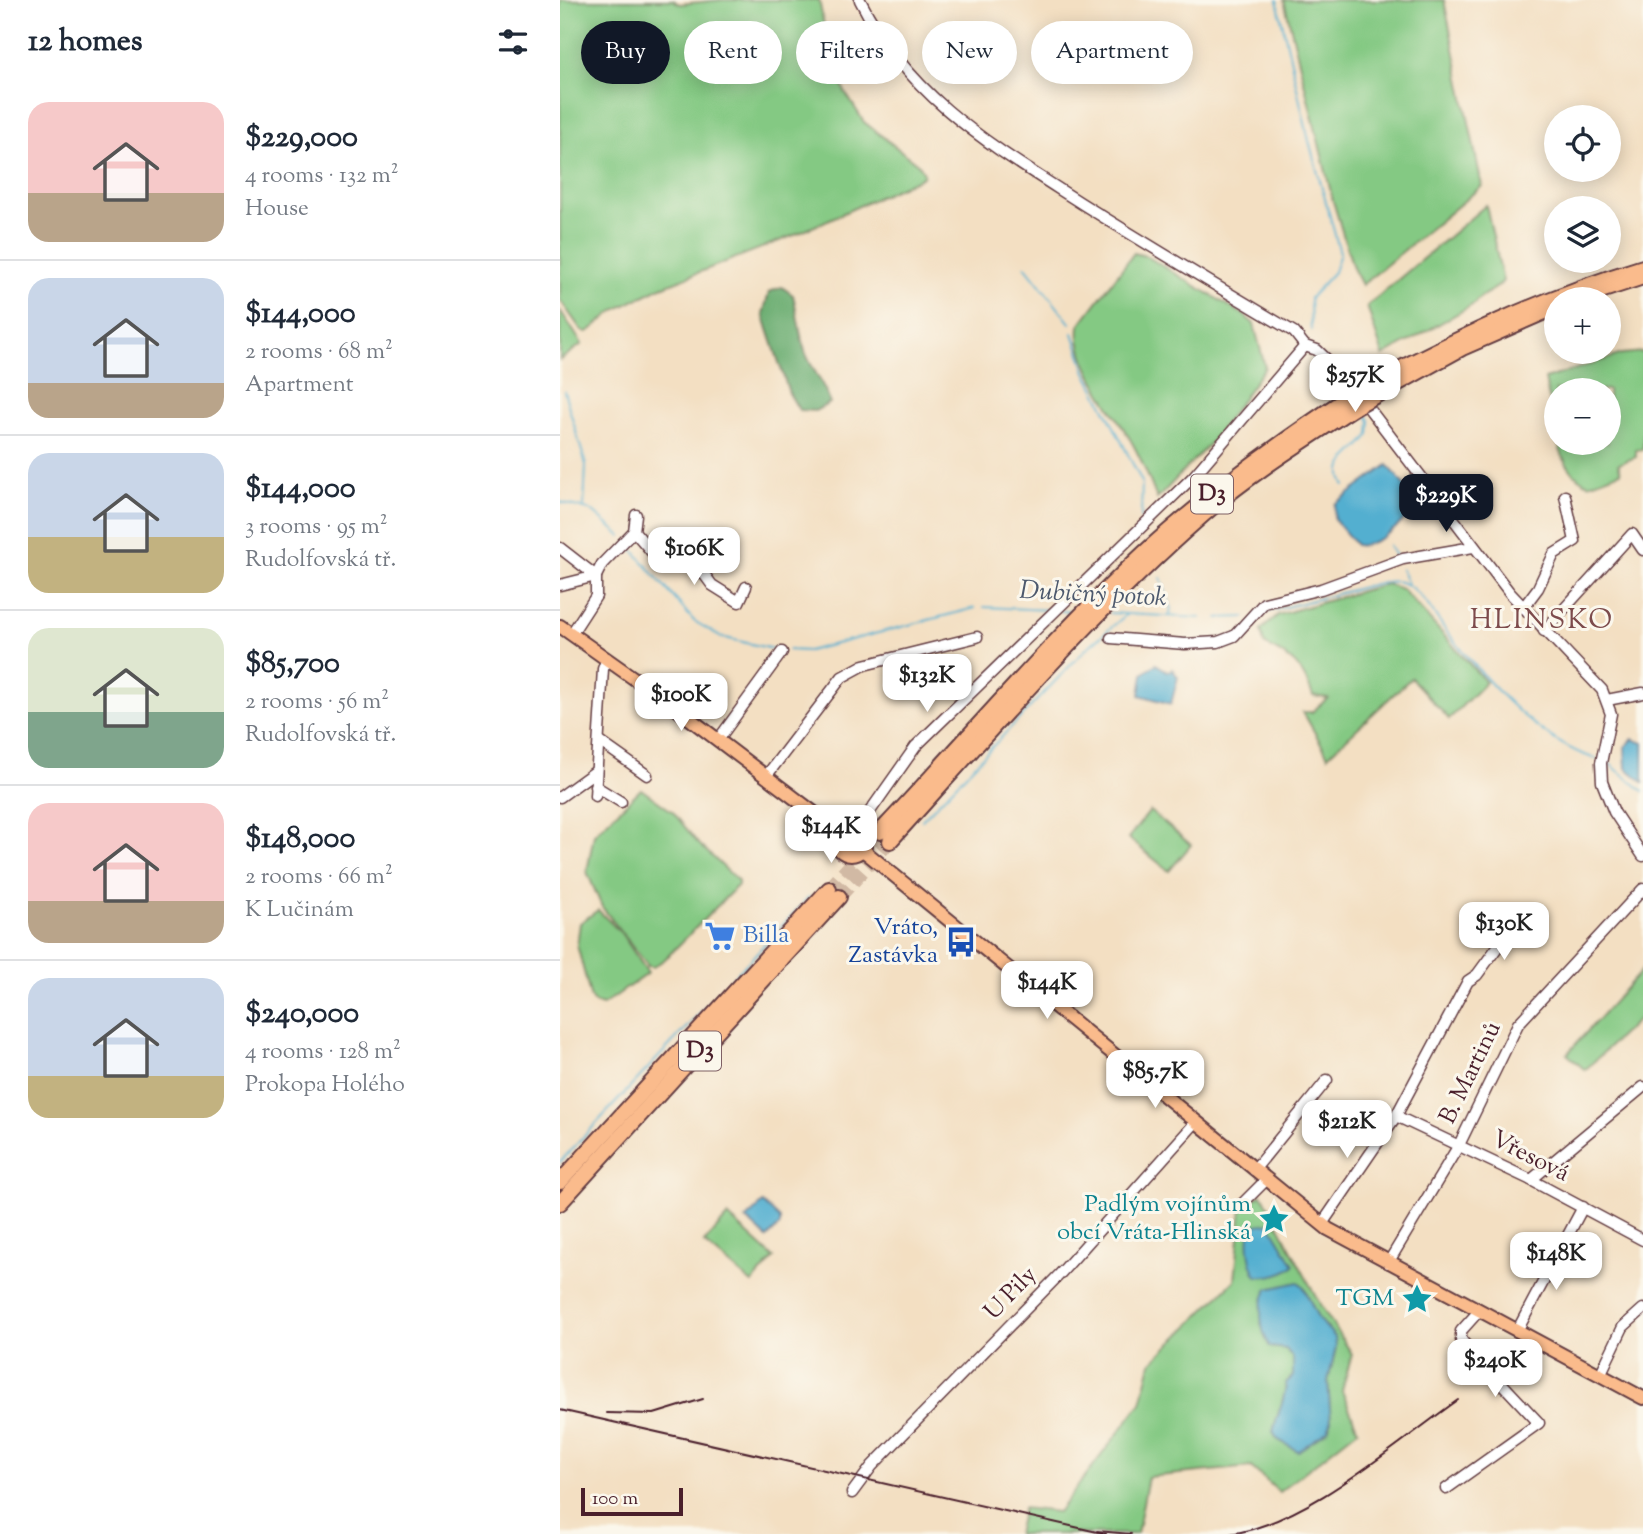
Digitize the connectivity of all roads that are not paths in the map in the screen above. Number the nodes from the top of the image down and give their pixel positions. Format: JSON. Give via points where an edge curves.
{"nodes":[{"id":1,"x":860,"y":0,"type":"edge"},
{"id":2,"x":1643,"y":267,"type":"edge"},
{"id":3,"x":1643,"y":277,"type":"edge"},
{"id":4,"x":1613,"y":287,"type":"edge"},
{"id":5,"x":1544,"y":312,"type":"edge"},
{"id":6,"x":1306,"y":346,"type":"junction"},
{"id":7,"x":1367,"y":393,"type":"junction"},
{"id":8,"x":1351,"y":402,"type":"junction"},
{"id":9,"x":1564,"y":496,"type":"dead end"},
{"id":10,"x":636,"y":515,"type":"dead end"},
{"id":11,"x":628,"y":538,"type":"junction"},
{"id":12,"x":1473,"y":547,"type":"junction"},
{"id":13,"x":560,"y":548,"type":"edge"},
{"id":14,"x":1643,"y":550,"type":"edge"},
{"id":15,"x":596,"y":576,"type":"junction"},
{"id":16,"x":560,"y":585,"type":"edge"},
{"id":17,"x":746,"y":587,"type":"dead end"},
{"id":18,"x":1523,"y":608,"type":"junction"},
{"id":19,"x":1092,"y":612,"type":"junction"},
{"id":20,"x":566,"y":630,"type":"edge"},
{"id":21,"x":1544,"y":631,"type":"junction"},
{"id":22,"x":977,"y":637,"type":"dead end"},
{"id":23,"x":1111,"y":638,"type":"dead end"},
{"id":24,"x":782,"y":652,"type":"dead end"},
{"id":25,"x":607,"y":658,"type":"junction"},
{"id":26,"x":1643,"y":692,"type":"edge"},
{"id":27,"x":1607,"y":699,"type":"junction"},
{"id":28,"x":719,"y":740,"type":"junction"},
{"id":29,"x":599,"y":741,"type":"junction"},
{"id":30,"x":596,"y":771,"type":"junction"},
{"id":31,"x":647,"y":775,"type":"dead end"},
{"id":32,"x":767,"y":775,"type":"junction"},
{"id":33,"x":560,"y":797,"type":"edge"},
{"id":34,"x":621,"y":802,"type":"dead end"},
{"id":35,"x":859,"y":827,"type":"junction"},
{"id":36,"x":838,"y":831,"type":"junction"},
{"id":37,"x":863,"y":850,"type":"junction"},
{"id":38,"x":1643,"y":856,"type":"edge"},
{"id":39,"x":1643,"y":889,"type":"edge"},
{"id":40,"x":1518,"y":919,"type":"dead end"},
{"id":41,"x":1327,"y":1080,"type":"dead end"},
{"id":42,"x":1643,"y":1087,"type":"edge"},
{"id":43,"x":1396,"y":1116,"type":"junction"},
{"id":44,"x":1196,"y":1122,"type":"junction"},
{"id":45,"x":1459,"y":1145,"type":"junction"},
{"id":46,"x":1254,"y":1170,"type":"junction"},
{"id":47,"x":1266,"y":1180,"type":"junction"},
{"id":48,"x":1531,"y":1180,"type":"junction"},
{"id":49,"x":560,"y":1182,"type":"edge"},
{"id":50,"x":560,"y":1203,"type":"edge"},
{"id":51,"x":1242,"y":1204,"type":"dead end"},
{"id":52,"x":1583,"y":1208,"type":"junction"},
{"id":53,"x":1322,"y":1224,"type":"junction"},
{"id":54,"x":1643,"y":1240,"type":"edge"},
{"id":55,"x":1388,"y":1263,"type":"junction"},
{"id":56,"x":1643,"y":1309,"type":"edge"},
{"id":57,"x":1479,"y":1311,"type":"junction"},
{"id":58,"x":1517,"y":1331,"type":"junction"},
{"id":59,"x":1600,"y":1375,"type":"junction"},
{"id":60,"x":1643,"y":1398,"type":"edge"},
{"id":61,"x":1446,"y":1489,"type":"dead end"},
{"id":62,"x":852,"y":1493,"type":"dead end"}],
"edges":[{"from":1,"to":6,"type":"street","via":[[875,31],[895,55],[939,105],[975,136],[1294,332]]},
{"from":2,"to":7,"type":"highway","number":"D3","via":[[1522,308],[1457,338]]},
{"from":3,"to":4,"type":"highway"},
{"from":5,"to":7,"type":"highway","number":"D3"},
{"from":6,"to":12,"type":"street","via":[[1317,350],[1345,377]]},
{"from":6,"to":35,"type":"street","via":[[1194,477],[916,746]]},
{"from":7,"to":8,"type":"highway","number":"D3","bridge":true},
{"from":8,"to":19,"type":"highway","number":"D3","via":[[1205,514],[1106,607]]},
{"from":8,"to":19,"type":"highway","number":"D3","via":[[1199,505]]},
{"from":9,"to":18,"type":"street","via":[[1575,541],[1554,554]]},
{"from":10,"to":11,"type":"street"},
{"from":11,"to":15,"type":"street"},
{"from":11,"to":17,"type":"street","via":[[657,558],[701,570],[738,602]]},
{"from":12,"to":18,"type":"street"},
{"from":12,"to":23,"type":"street","via":[[1403,559],[1321,589],[1264,603],[1234,636],[1218,642]]},
{"from":13,"to":15,"type":"street"},
{"from":14,"to":21,"type":"street","via":[[1632,534]]},
{"from":15,"to":16,"type":"street"},
{"from":15,"to":20,"type":"street","via":[[596,596]]},
{"from":18,"to":21,"type":"street"},
{"from":19,"to":19,"type":"highway","number":"D3","via":[[885,836],[1078,618]]},
{"from":20,"to":25,"type":"main road"},
{"from":21,"to":27,"type":"street"},
{"from":22,"to":32,"type":"street","via":[[864,665],[842,677]]},
{"from":24,"to":28,"type":"street"},
{"from":25,"to":28,"type":"main road"},
{"from":25,"to":29,"type":"street"},
{"from":26,"to":27,"type":"street"},
{"from":27,"to":38,"type":"street","via":[[1611,714],[1602,782],[1614,812]]},
{"from":28,"to":32,"type":"main road"},
{"from":29,"to":30,"type":"street"},
{"from":29,"to":31,"type":"street"},
{"from":30,"to":33,"type":"street"},
{"from":30,"to":34,"type":"street","via":[[596,790]]},
{"from":32,"to":36,"type":"main road"},
{"from":35,"to":36,"type":"main road","via":[[846,825]]},
{"from":35,"to":37,"type":"main road","via":[[866,840]]},
{"from":36,"to":37,"type":"main road","via":[[836,846],[844,853],[854,855]]},
{"from":37,"to":44,"type":"main road"},
{"from":39,"to":45,"type":"street","name":"B. Martinů","via":[[1518,1024]]},
{"from":40,"to":43,"type":"street","via":[[1468,981]]},
{"from":41,"to":46,"type":"street"},
{"from":42,"to":48,"type":"street"},
{"from":43,"to":45,"type":"street","name":"Vřesová"},
{"from":43,"to":53,"type":"street"},
{"from":44,"to":46,"type":"main road"},
{"from":44,"to":62,"type":"street","name":"U Pily","via":[[1086,1246]]},
{"from":45,"to":48,"type":"street","name":"Vřesová"},
{"from":45,"to":55,"type":"street","name":"B. Martinů"},
{"from":46,"to":47,"type":"main road"},
{"from":47,"to":51,"type":"street"},
{"from":47,"to":53,"type":"main road"},
{"from":48,"to":52,"type":"street","name":"Vřesová"},
{"from":49,"to":50,"type":"highway","number":"D3","via":[[834,893]]},
{"from":52,"to":54,"type":"street","name":"Vřesová"},
{"from":52,"to":58,"type":"street"},
{"from":53,"to":55,"type":"main road"},
{"from":55,"to":57,"type":"main road"},
{"from":56,"to":59,"type":"street","via":[[1623,1327]]},
{"from":57,"to":58,"type":"main road"},
{"from":57,"to":61,"type":"street","via":[[1461,1331],[1461,1340],[1539,1423]]},
{"from":58,"to":59,"type":"main road"},
{"from":59,"to":60,"type":"main road"}]}
